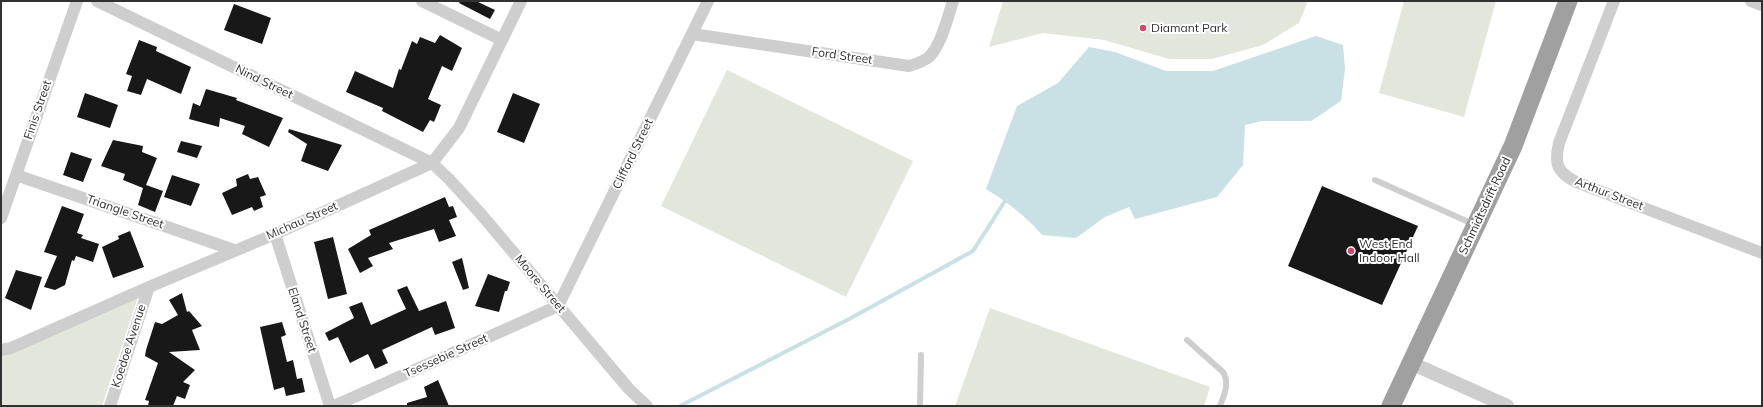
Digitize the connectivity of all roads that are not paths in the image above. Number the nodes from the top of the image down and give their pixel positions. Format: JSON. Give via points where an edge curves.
{"nodes":[{"id":1,"x":77,"y":1,"type":"edge"},
{"id":2,"x":97,"y":1,"type":"edge"},
{"id":3,"x":422,"y":1,"type":"edge"},
{"id":4,"x":521,"y":1,"type":"edge"},
{"id":5,"x":708,"y":1,"type":"edge"},
{"id":6,"x":953,"y":1,"type":"edge"},
{"id":7,"x":1568,"y":1,"type":"edge"},
{"id":8,"x":1614,"y":1,"type":"edge"},
{"id":9,"x":1751,"y":1,"type":"edge"},
{"id":10,"x":1762,"y":5,"type":"edge"},
{"id":11,"x":692,"y":34,"type":"junction"},
{"id":12,"x":502,"y":40,"type":"junction"},
{"id":13,"x":432,"y":163,"type":"junction"},
{"id":14,"x":16,"y":175,"type":"junction"},
{"id":15,"x":1374,"y":180,"type":"dead end"},
{"id":16,"x":1,"y":218,"type":"edge"},
{"id":17,"x":1476,"y":226,"type":"junction"},
{"id":18,"x":275,"y":234,"type":"junction"},
{"id":19,"x":234,"y":250,"type":"junction"},
{"id":20,"x":1762,"y":253,"type":"edge"},
{"id":21,"x":149,"y":287,"type":"junction"},
{"id":22,"x":558,"y":306,"type":"junction"},
{"id":23,"x":1187,"y":340,"type":"dead end"},
{"id":24,"x":1,"y":350,"type":"edge"},
{"id":25,"x":921,"y":355,"type":"dead end"},
{"id":26,"x":1411,"y":363,"type":"junction"},
{"id":27,"x":110,"y":406,"type":"edge"},
{"id":28,"x":330,"y":406,"type":"edge"},
{"id":29,"x":334,"y":406,"type":"edge"},
{"id":30,"x":647,"y":406,"type":"edge"},
{"id":31,"x":920,"y":406,"type":"edge"},
{"id":32,"x":1220,"y":406,"type":"edge"},
{"id":33,"x":1391,"y":406,"type":"edge"},
{"id":34,"x":1507,"y":406,"type":"edge"}],
"edges":[{"from":1,"to":14,"type":"street","name":"Finis Street"},
{"from":2,"to":13,"type":"street","name":"Nind Street"},
{"from":3,"to":12,"type":"street"},
{"from":4,"to":12,"type":"street","name":"Michau Street"},
{"from":5,"to":11,"type":"street","name":"Clifford Street"},
{"from":6,"to":11,"type":"street","name":"Ford Street","via":[[943,32],[930,56],[920,64],[909,66]]},
{"from":7,"to":17,"type":"highway","name":"Schmidtsdrift Road","via":[[1513,146]]},
{"from":8,"to":20,"type":"street","name":"Arthur Street","via":[[1559,143],[1557,162],[1560,170],[1576,182]]},
{"from":9,"to":10,"type":"street"},
{"from":11,"to":22,"type":"street","name":"Clifford Street"},
{"from":12,"to":13,"type":"street","name":"Michau Street","via":[[459,128]]},
{"from":13,"to":18,"type":"street","name":"Michau Street"},
{"from":13,"to":22,"type":"street","name":"Moore Street","via":[[480,213]]},
{"from":14,"to":16,"type":"street","name":"Finis Street"},
{"from":14,"to":19,"type":"street","name":"Triangle Street"},
{"from":15,"to":17,"type":"lane"},
{"from":17,"to":26,"type":"highway","name":"Schmidtsdrift Road"},
{"from":18,"to":19,"type":"street","name":"Michau Street"},
{"from":18,"to":28,"type":"street","name":"Eland Street"},
{"from":19,"to":21,"type":"street","name":"Michau Street"},
{"from":21,"to":24,"type":"street","name":"Michau Street","via":[[12,348]]},
{"from":21,"to":27,"type":"street","name":"Koedoe Avenue"},
{"from":22,"to":29,"type":"street","name":"Tsessebie Street"},
{"from":22,"to":30,"type":"street","name":"Moore Street","via":[[629,389]]},
{"from":23,"to":32,"type":"lane","via":[[1226,376]]},
{"from":25,"to":31,"type":"lane"},
{"from":26,"to":33,"type":"highway","name":"Schmidtsdrift Road"},
{"from":26,"to":34,"type":"street"}]}
